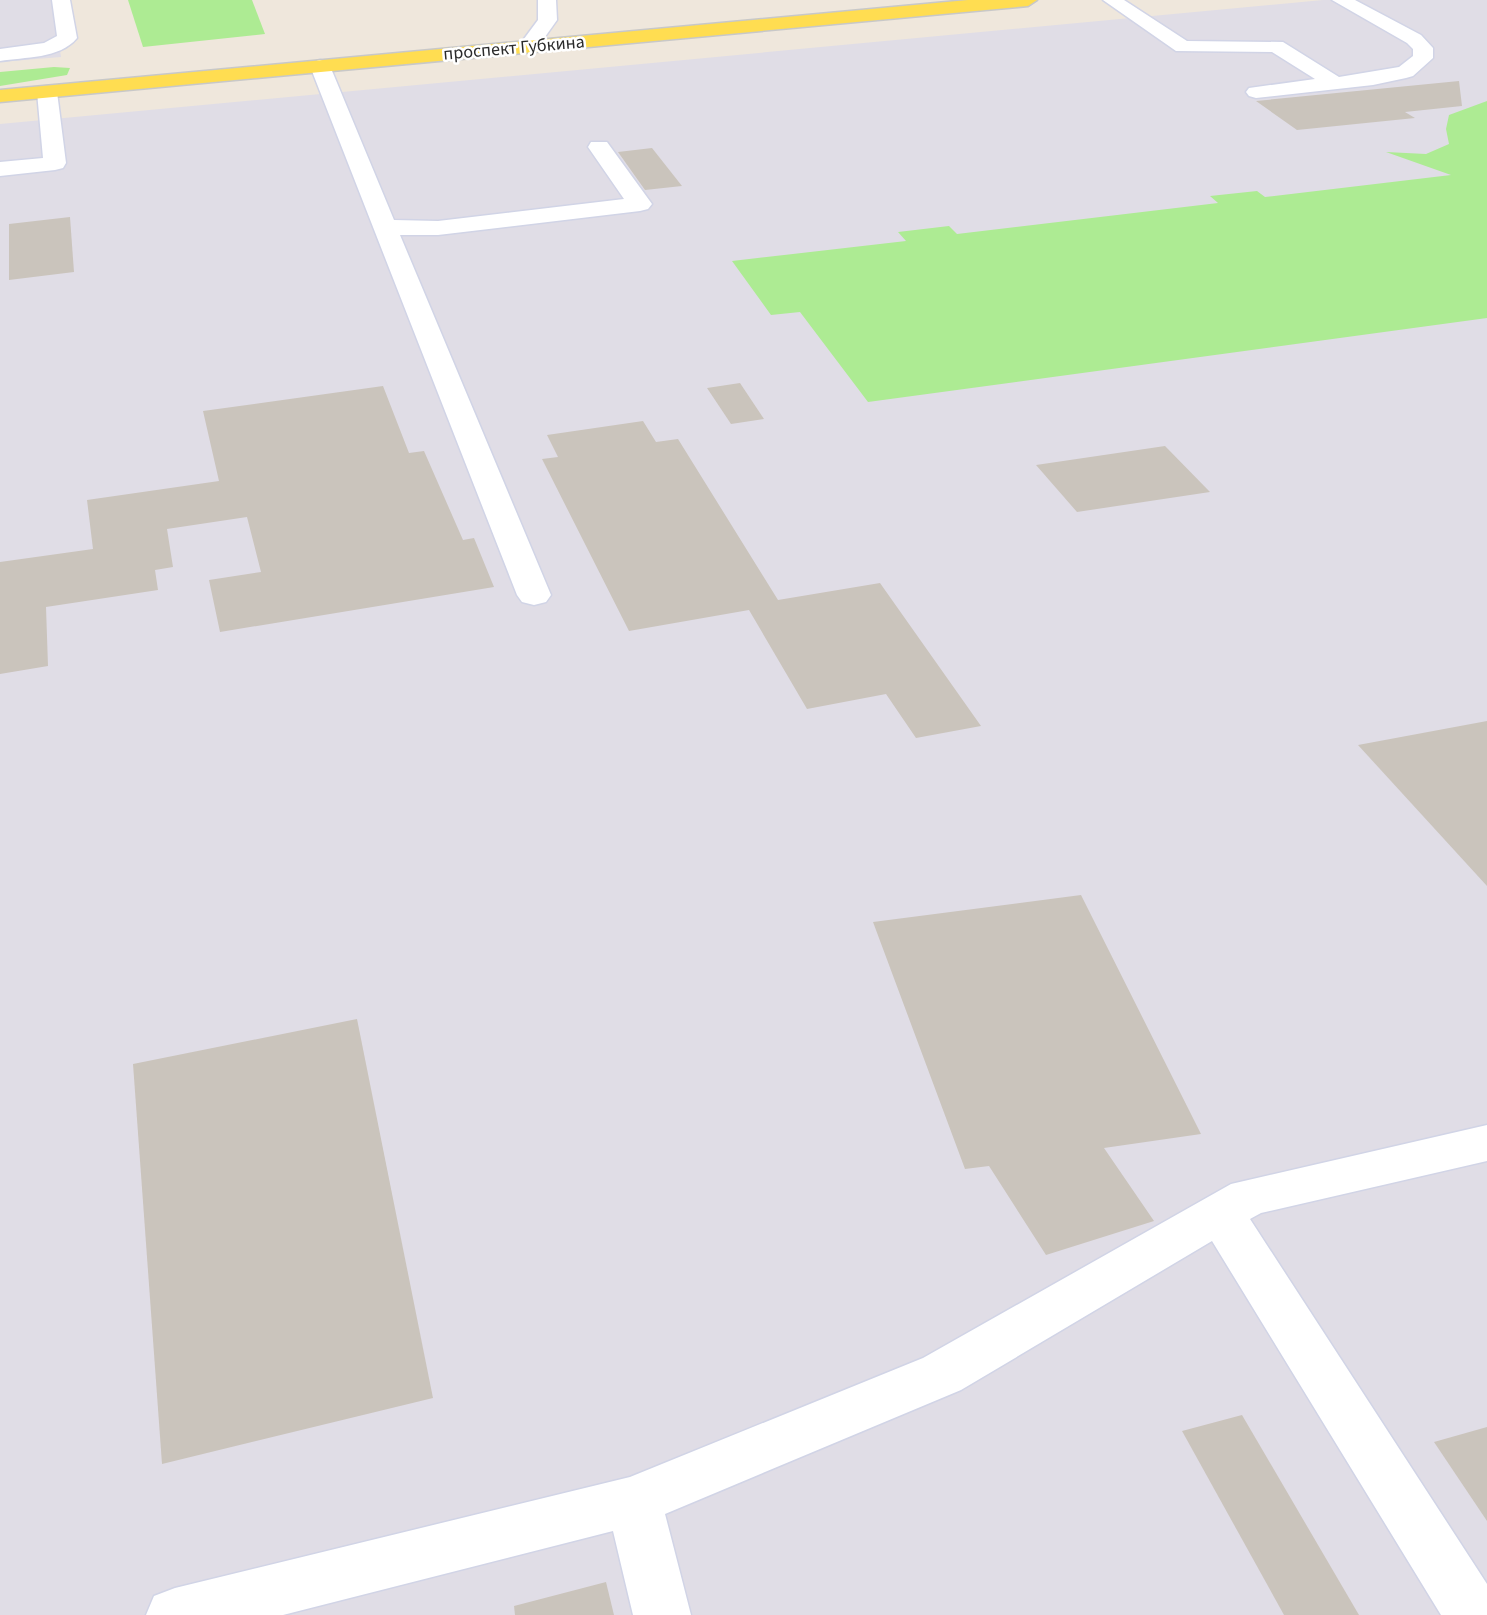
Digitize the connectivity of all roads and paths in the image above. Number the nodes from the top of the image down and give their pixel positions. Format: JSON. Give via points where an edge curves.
{"nodes":[{"id":1,"x":61,"y":0,"type":"edge"},
{"id":2,"x":547,"y":0,"type":"edge"},
{"id":3,"x":1028,"y":0,"type":"edge"},
{"id":4,"x":1112,"y":0,"type":"edge"},
{"id":5,"x":1341,"y":0,"type":"edge"},
{"id":6,"x":528,"y":47,"type":"junction"},
{"id":7,"x":0,"y":55,"type":"edge"},
{"id":8,"x":320,"y":66,"type":"junction"},
{"id":9,"x":1335,"y":83,"type":"junction"},
{"id":10,"x":47,"y":92,"type":"junction"},
{"id":11,"x":1256,"y":92,"type":"dead end"},
{"id":12,"x":0,"y":96,"type":"edge"},
{"id":13,"x":599,"y":147,"type":"dead end"},
{"id":14,"x":0,"y":169,"type":"edge"},
{"id":15,"x":385,"y":227,"type":"junction"},
{"id":16,"x":534,"y":596,"type":"dead end"},
{"id":17,"x":1487,"y":1143,"type":"edge"},
{"id":18,"x":1220,"y":1213,"type":"junction"},
{"id":19,"x":634,"y":1501,"type":"junction"},
{"id":20,"x":175,"y":1615,"type":"edge"},
{"id":21,"x":662,"y":1615,"type":"edge"},
{"id":22,"x":1474,"y":1615,"type":"edge"}],
"edges":[{"from":1,"to":7,"type":"street","via":[[67,38],[49,48]]},
{"from":2,"to":6,"type":"street","via":[[546,26]]},
{"from":3,"to":6,"type":"main road","name":"проспект Губкина"},
{"from":4,"to":9,"type":"street","via":[[1183,47],[1276,46]]},
{"from":5,"to":9,"type":"street","via":[[1414,39],[1423,48],[1423,58],[1406,72]]},
{"from":6,"to":8,"type":"main road","name":"проспект Губкина"},
{"from":8,"to":10,"type":"main road","name":"проспект Губкина"},
{"from":8,"to":15,"type":"street"},
{"from":9,"to":11,"type":"street"},
{"from":10,"to":12,"type":"main road","name":"проспект Губкина"},
{"from":10,"to":14,"type":"street","via":[[55,163]]},
{"from":13,"to":15,"type":"street","via":[[640,204],[438,228]]},
{"from":15,"to":16,"type":"street"},
{"from":17,"to":18,"type":"street","via":[[1248,1197]]},
{"from":18,"to":19,"type":"street","via":[[942,1374]]},
{"from":18,"to":22,"type":"street"},
{"from":19,"to":20,"type":"street"},
{"from":19,"to":21,"type":"street"}]}
